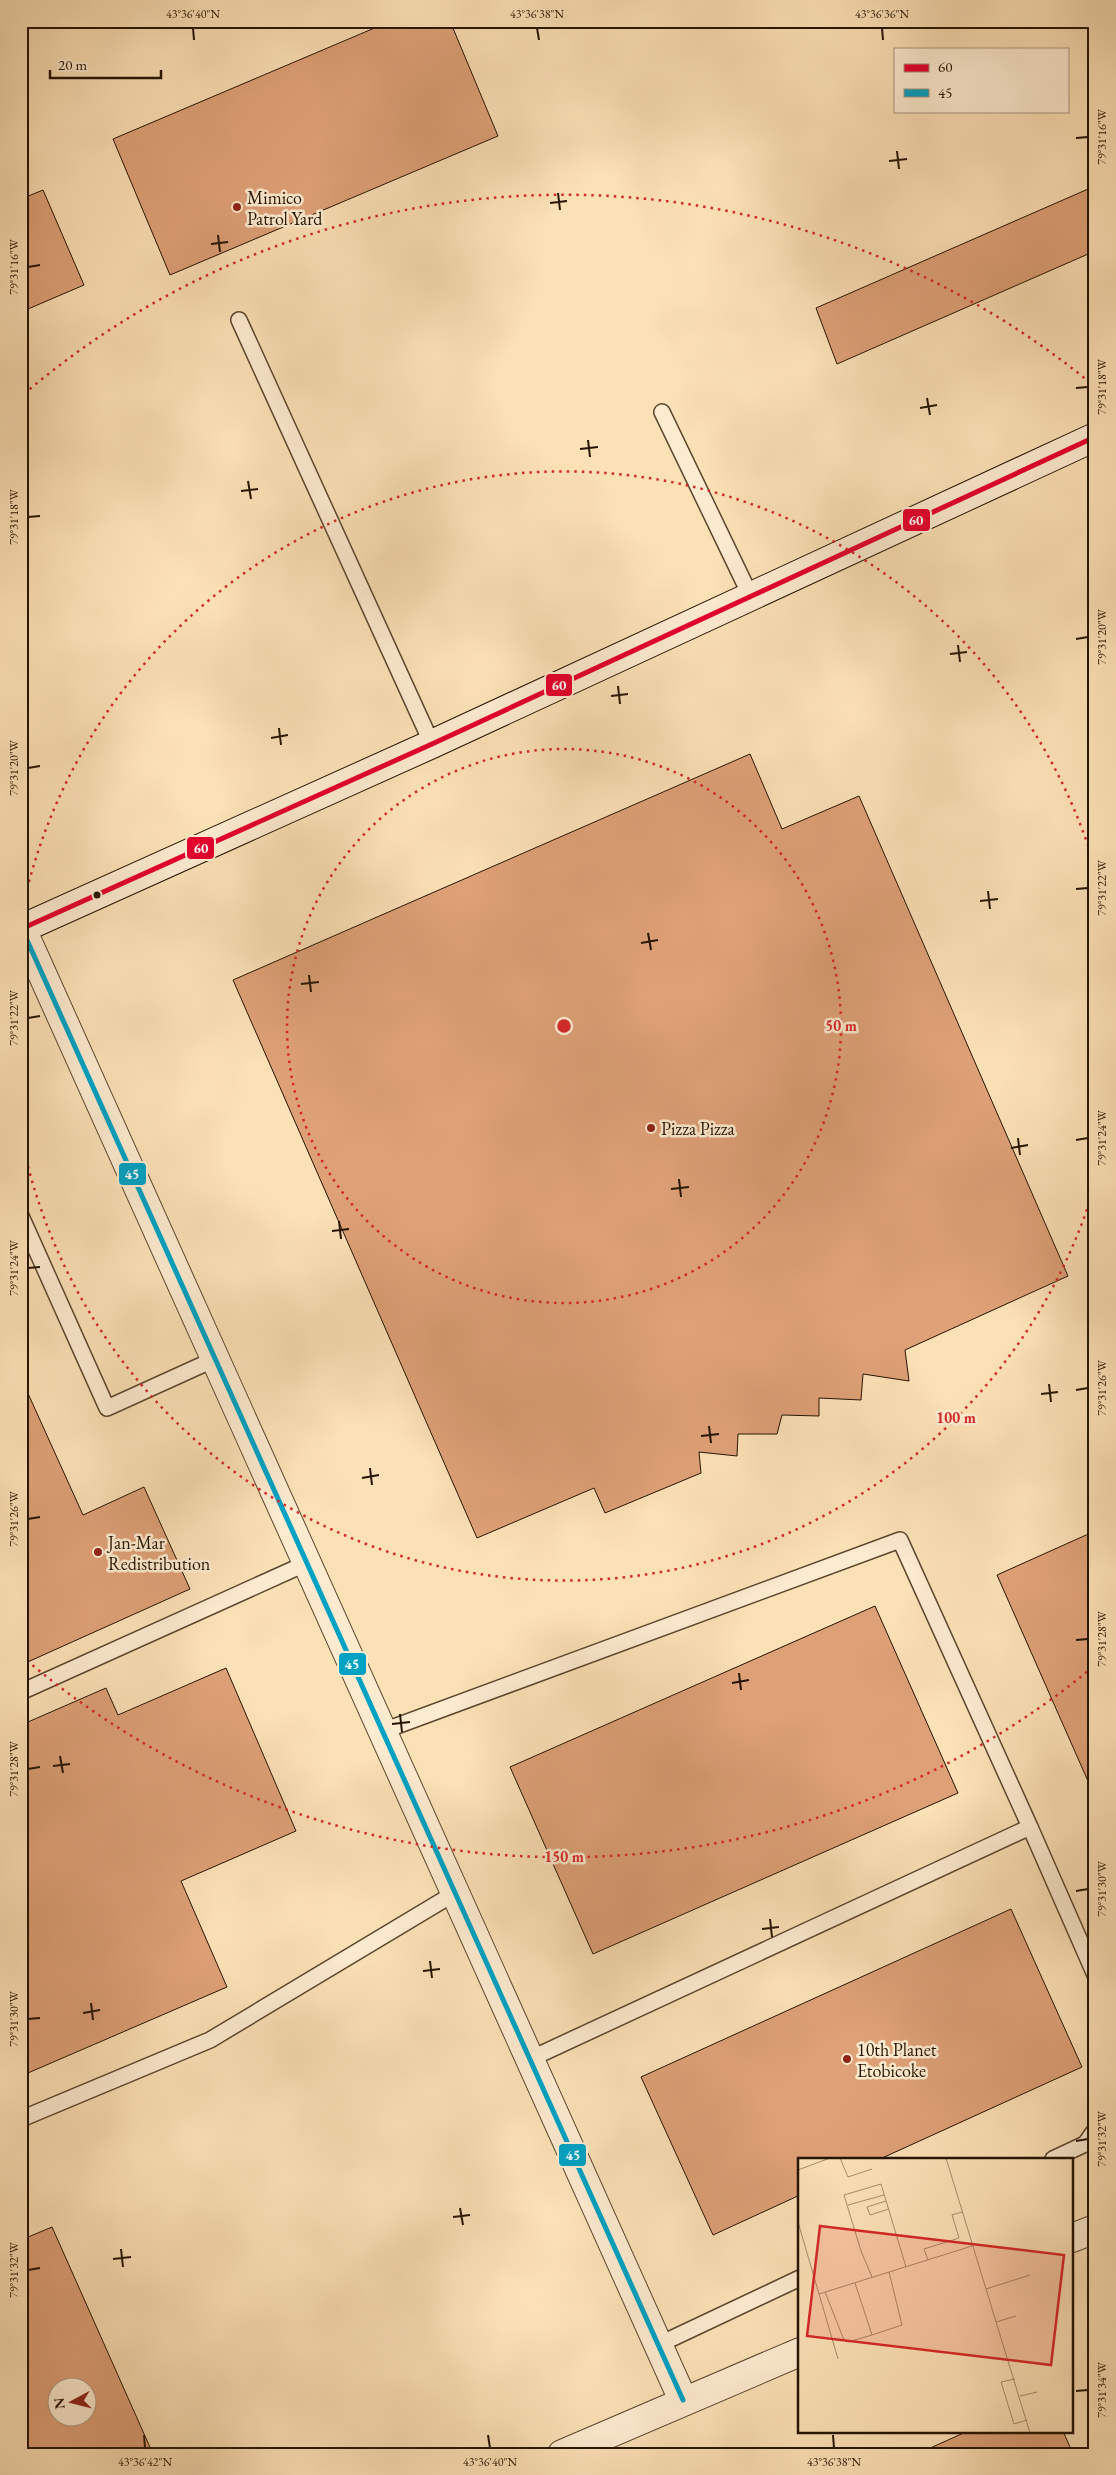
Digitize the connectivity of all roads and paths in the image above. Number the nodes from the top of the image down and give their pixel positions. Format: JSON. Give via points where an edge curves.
{"nodes":[{"id":1,"x":239,"y":320,"type":"dead end"},
{"id":2,"x":662,"y":412,"type":"dead end"},
{"id":3,"x":1095,"y":437,"type":"edge"},
{"id":4,"x":751,"y":596,"type":"junction"},
{"id":5,"x":432,"y":744,"type":"junction"},
{"id":6,"x":22,"y":929,"type":"edge"},
{"id":7,"x":21,"y":1216,"type":"edge"},
{"id":8,"x":215,"y":1359,"type":"junction"},
{"id":9,"x":307,"y":1563,"type":"junction"},
{"id":10,"x":21,"y":1692,"type":"edge"},
{"id":11,"x":383,"y":1731,"type":"junction"},
{"id":12,"x":1030,"y":1827,"type":"junction"},
{"id":13,"x":455,"y":1893,"type":"junction"},
{"id":14,"x":1095,"y":1974,"type":"edge"},
{"id":15,"x":530,"y":2059,"type":"junction"},
{"id":16,"x":21,"y":2119,"type":"edge"},
{"id":17,"x":1095,"y":2130,"type":"edge"},
{"id":18,"x":1055,"y":2158,"type":"edge"},
{"id":19,"x":1095,"y":2228,"type":"edge"},
{"id":20,"x":1074,"y":2237,"type":"edge"},
{"id":21,"x":798,"y":2279,"type":"edge"},
{"id":22,"x":658,"y":2345,"type":"junction"},
{"id":23,"x":798,"y":2353,"type":"edge"},
{"id":24,"x":683,"y":2400,"type":"junction"},
{"id":25,"x":562,"y":2454,"type":"edge"}],
"edges":[{"from":1,"to":5,"type":"lane"},
{"from":2,"to":4,"type":"lane"},
{"from":3,"to":4,"type":"street"},
{"from":4,"to":5,"type":"street"},
{"from":5,"to":6,"type":"street"},
{"from":6,"to":8,"type":"street"},
{"from":7,"to":8,"type":"lane","via":[[107,1408]]},
{"from":8,"to":9,"type":"street"},
{"from":9,"to":10,"type":"lane"},
{"from":9,"to":11,"type":"street"},
{"from":11,"to":12,"type":"lane","via":[[900,1540]]},
{"from":11,"to":13,"type":"street"},
{"from":12,"to":14,"type":"lane"},
{"from":12,"to":15,"type":"lane"},
{"from":13,"to":15,"type":"street"},
{"from":13,"to":16,"type":"lane","via":[[210,2040]]},
{"from":15,"to":22,"type":"street"},
{"from":17,"to":18,"type":"lane","via":[[1085,2144]]},
{"from":19,"to":20,"type":"street"},
{"from":21,"to":22,"type":"lane"},
{"from":22,"to":24,"type":"street"},
{"from":23,"to":24,"type":"street"},
{"from":24,"to":25,"type":"street"}]}
